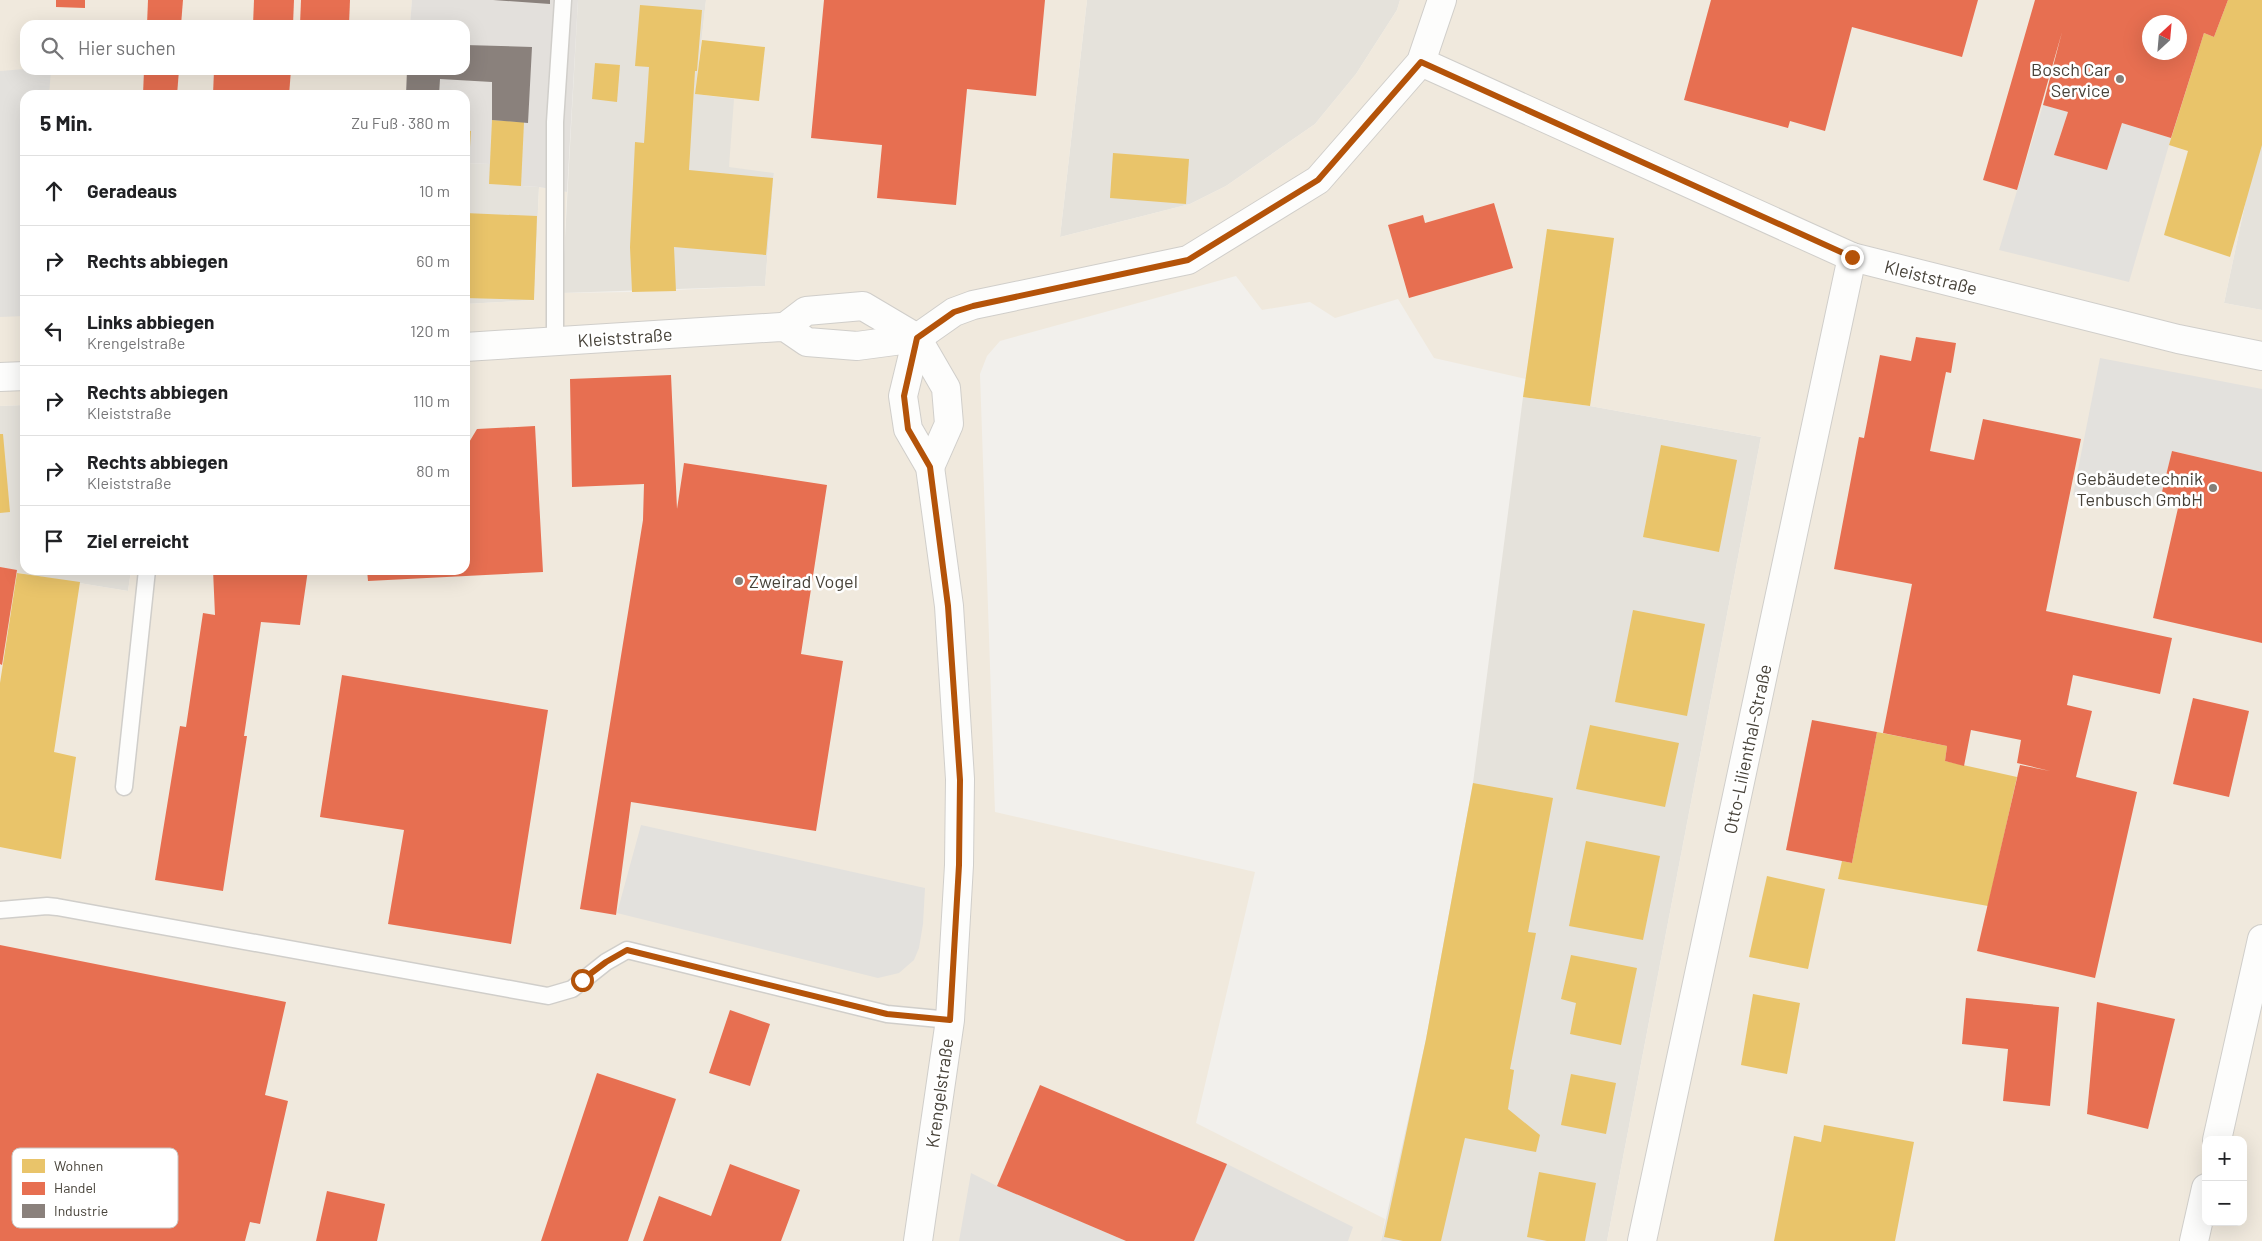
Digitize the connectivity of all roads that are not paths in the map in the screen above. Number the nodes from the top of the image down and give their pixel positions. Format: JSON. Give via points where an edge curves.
{"nodes":[{"id":1,"x":563,"y":0,"type":"edge"},
{"id":2,"x":1442,"y":0,"type":"edge"},
{"id":3,"x":1421,"y":62,"type":"junction"},
{"id":4,"x":1852,"y":257,"type":"junction"},
{"id":5,"x":785,"y":328,"type":"junction"},
{"id":6,"x":917,"y":338,"type":"junction"},
{"id":7,"x":555,"y":342,"type":"junction"},
{"id":8,"x":470,"y":347,"type":"edge"},
{"id":9,"x":2262,"y":356,"type":"edge"},
{"id":10,"x":20,"y":376,"type":"edge"},
{"id":11,"x":0,"y":378,"type":"edge"},
{"id":12,"x":930,"y":467,"type":"junction"},
{"id":13,"x":147,"y":575,"type":"edge"},
{"id":14,"x":124,"y":787,"type":"dead end"},
{"id":15,"x":0,"y":910,"type":"edge"},
{"id":16,"x":2262,"y":939,"type":"edge"},
{"id":17,"x":950,"y":1020,"type":"junction"},
{"id":18,"x":2218,"y":1136,"type":"edge"},
{"id":19,"x":2202,"y":1206,"type":"edge"},
{"id":20,"x":918,"y":1241,"type":"edge"},
{"id":21,"x":1642,"y":1241,"type":"edge"},
{"id":22,"x":2194,"y":1241,"type":"edge"}],
"edges":[{"from":1,"to":7,"type":"lane","via":[[554,122]]},
{"from":2,"to":3,"type":"street"},
{"from":3,"to":4,"type":"street","name":"Kleiststraße"},
{"from":3,"to":6,"type":"street","via":[[1318,180],[1188,260],[973,306],[954,312]]},
{"from":4,"to":9,"type":"street","name":"Kleiststraße","via":[[2178,339]]},
{"from":4,"to":21,"type":"street","name":"Otto-Lilienthal-Straße"},
{"from":5,"to":6,"type":"street","via":[[807,342],[857,346]]},
{"from":5,"to":6,"type":"street","via":[[806,311],[863,306]]},
{"from":5,"to":7,"type":"street","name":"Kleiststraße"},
{"from":6,"to":12,"type":"street","name":"Krengelstraße","via":[[904,396],[908,429]]},
{"from":6,"to":12,"type":"street","via":[[946,388],[949,424]]},
{"from":7,"to":8,"type":"street","name":"Kleiststraße"},
{"from":10,"to":11,"type":"street"},
{"from":12,"to":17,"type":"street","name":"Krengelstraße","via":[[948,606],[960,780],[959,865]]},
{"from":13,"to":14,"type":"lane"},
{"from":15,"to":17,"type":"lane","via":[[57,907],[548,996],[572,989],[627,950],[887,1014]]},
{"from":16,"to":18,"type":"street"},
{"from":17,"to":20,"type":"street","name":"Krengelstraße"},
{"from":19,"to":22,"type":"street"}]}
